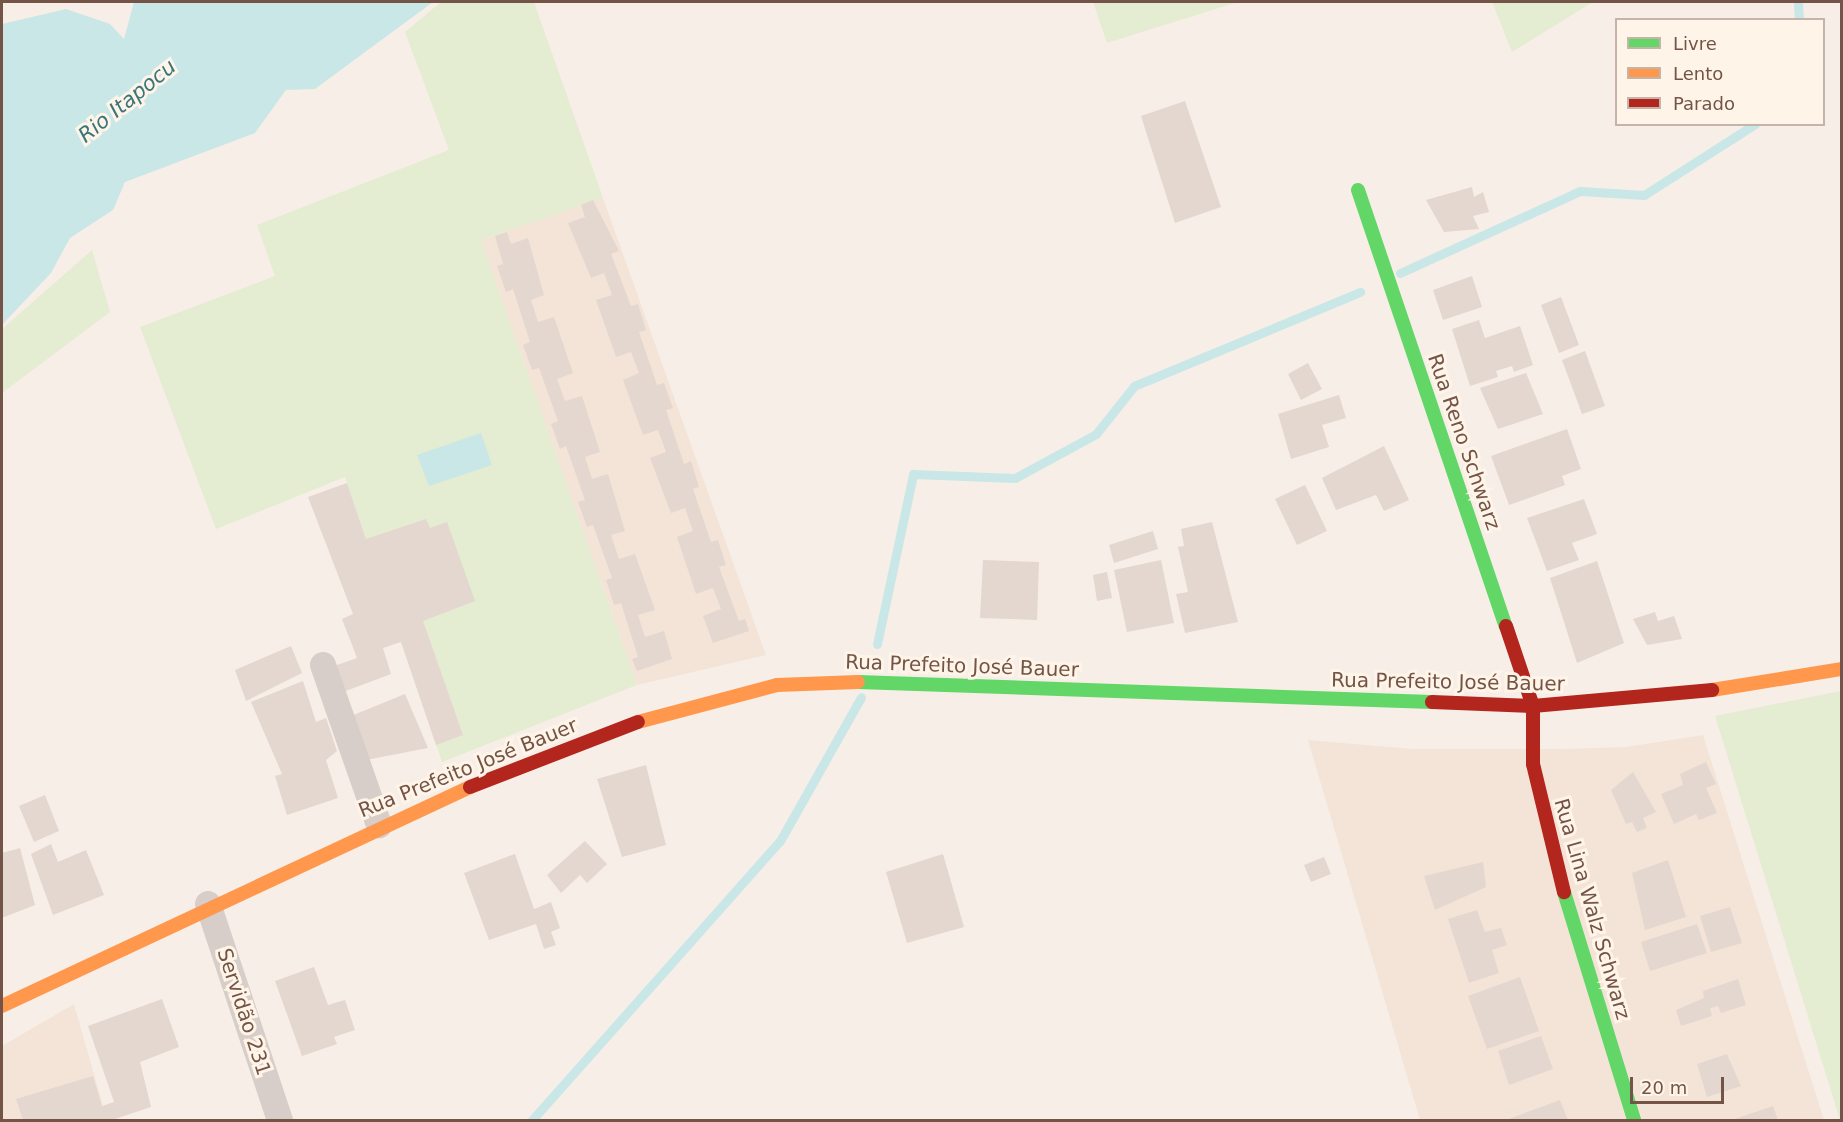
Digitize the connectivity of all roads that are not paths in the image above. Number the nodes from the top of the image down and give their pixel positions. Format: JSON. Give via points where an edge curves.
{"nodes":[{"id":1,"x":1358,"y":190,"type":"dead end"},
{"id":2,"x":323,"y":665,"type":"dead end"},
{"id":3,"x":1842,"y":669,"type":"edge"},
{"id":4,"x":1533,"y":706,"type":"junction"},
{"id":5,"x":379,"y":825,"type":"junction"},
{"id":6,"x":208,"y":904,"type":"junction"},
{"id":7,"x":2,"y":1006,"type":"edge"},
{"id":8,"x":280,"y":1120,"type":"edge"},
{"id":9,"x":1634,"y":1120,"type":"edge"}],
"edges":[{"from":1,"to":4,"type":"street","name":"Rua Reno Schwarz"},
{"from":2,"to":5,"type":"street"},
{"from":3,"to":4,"type":"street","name":"Rua Prefeito José Bauer","via":[[1684,695]]},
{"from":4,"to":5,"type":"street","name":"Rua Prefeito José Bauer","via":[[898,680],[777,685],[665,712]]},
{"from":4,"to":9,"type":"street","name":"Rua Lina Walz Schwarz","via":[[1533,764],[1553,856]]},
{"from":5,"to":6,"type":"street","name":"Rua Prefeito José Bauer"},
{"from":6,"to":7,"type":"street","name":"Rua Prefeito José Bauer"},
{"from":6,"to":8,"type":"street","name":"Servidão 231"}]}
